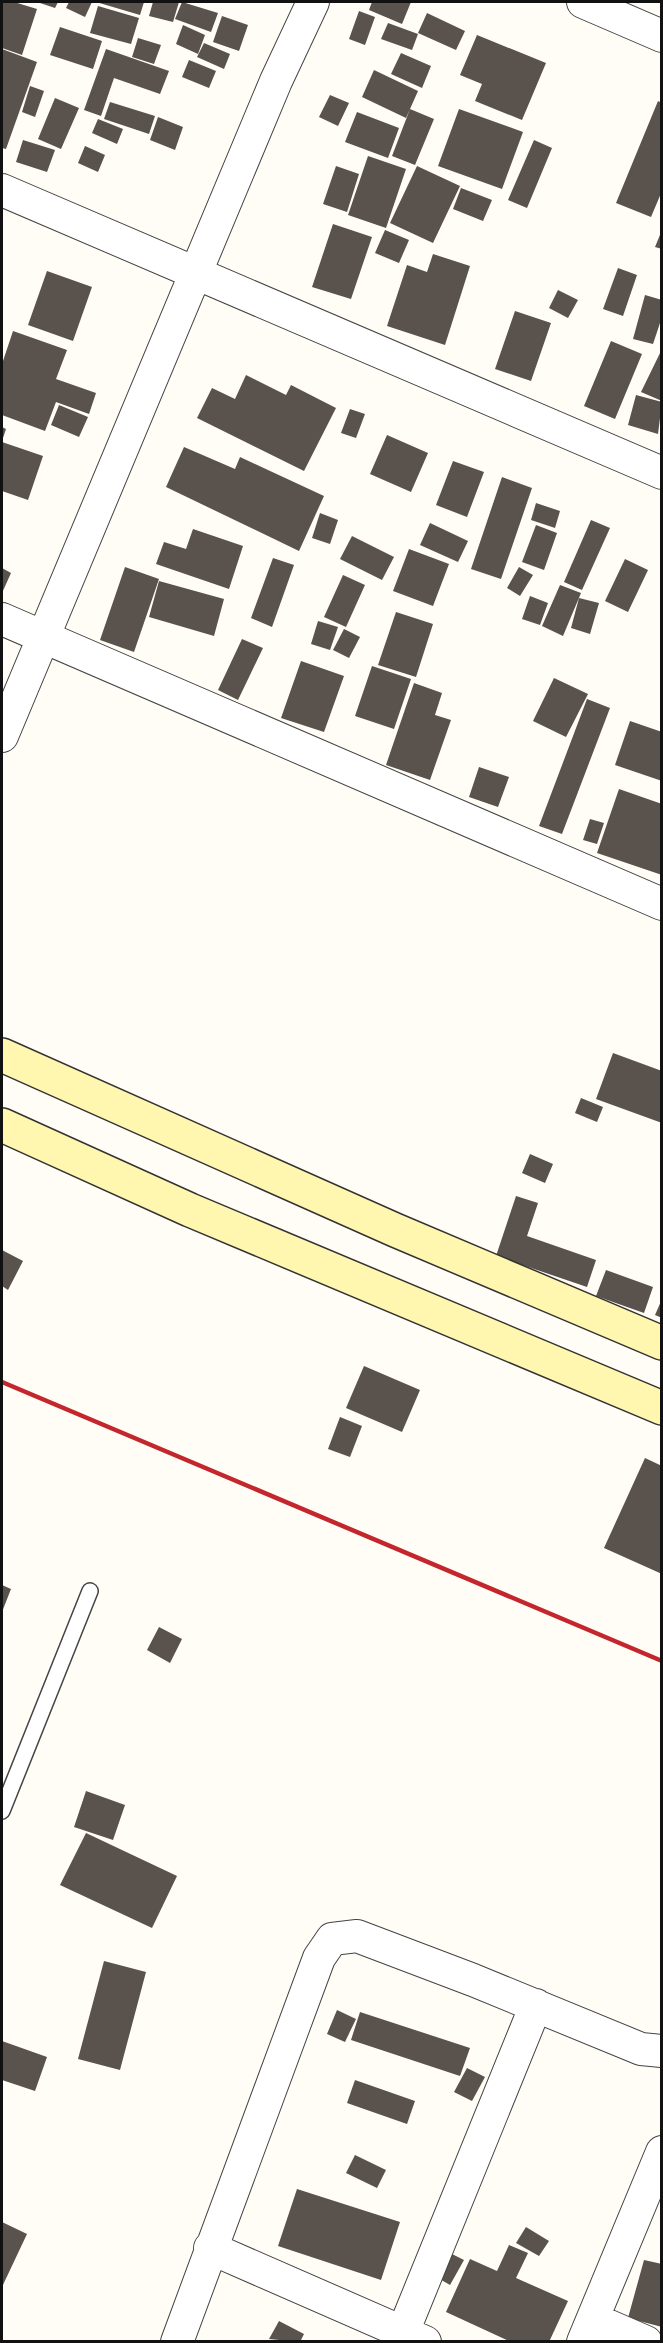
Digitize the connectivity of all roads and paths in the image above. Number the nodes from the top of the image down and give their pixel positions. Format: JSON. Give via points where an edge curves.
{"nodes":[{"id":1,"x":313,"y":2,"type":"edge"},
{"id":2,"x":583,"y":2,"type":"edge"},
{"id":3,"x":662,"y":36,"type":"edge"},
{"id":4,"x":2,"y":190,"type":"edge"},
{"id":5,"x":195,"y":273,"type":"junction"},
{"id":6,"x":662,"y":473,"type":"edge"},
{"id":7,"x":2,"y":619,"type":"edge"},
{"id":8,"x":44,"y":638,"type":"junction"},
{"id":9,"x":2,"y":736,"type":"edge"},
{"id":10,"x":662,"y":904,"type":"edge"},
{"id":11,"x":2,"y":1055,"type":"edge"},
{"id":12,"x":2,"y":1125,"type":"edge"},
{"id":13,"x":662,"y":1343,"type":"edge"},
{"id":14,"x":662,"y":1408,"type":"edge"},
{"id":15,"x":90,"y":1591,"type":"dead end"},
{"id":16,"x":2,"y":1811,"type":"edge"},
{"id":17,"x":536,"y":2005,"type":"junction"},
{"id":18,"x":662,"y":2051,"type":"edge"},
{"id":19,"x":660,"y":2160,"type":"edge"},
{"id":20,"x":210,"y":2248,"type":"junction"},
{"id":21,"x":588,"y":2330,"type":"edge"},
{"id":22,"x":409,"y":2338,"type":"edge"},
{"id":23,"x":177,"y":2342,"type":"edge"},
{"id":24,"x":646,"y":2342,"type":"edge"}],
"edges":[{"from":1,"to":5,"type":"street"},
{"from":2,"to":3,"type":"street"},
{"from":4,"to":5,"type":"street"},
{"from":5,"to":6,"type":"street"},
{"from":5,"to":8,"type":"street"},
{"from":7,"to":8,"type":"street"},
{"from":8,"to":9,"type":"street"},
{"from":8,"to":10,"type":"street"},
{"from":11,"to":13,"type":"main road","via":[[395,1230]]},
{"from":12,"to":14,"type":"main road","via":[[190,1210]]},
{"from":15,"to":16,"type":"lane"},
{"from":17,"to":18,"type":"street","via":[[641,2049]]},
{"from":17,"to":20,"type":"street","via":[[357,1936],[332,1939],[319,1958]]},
{"from":17,"to":22,"type":"street"},
{"from":19,"to":21,"type":"street"},
{"from":20,"to":22,"type":"street"},
{"from":20,"to":23,"type":"street"},
{"from":21,"to":24,"type":"street"}]}
